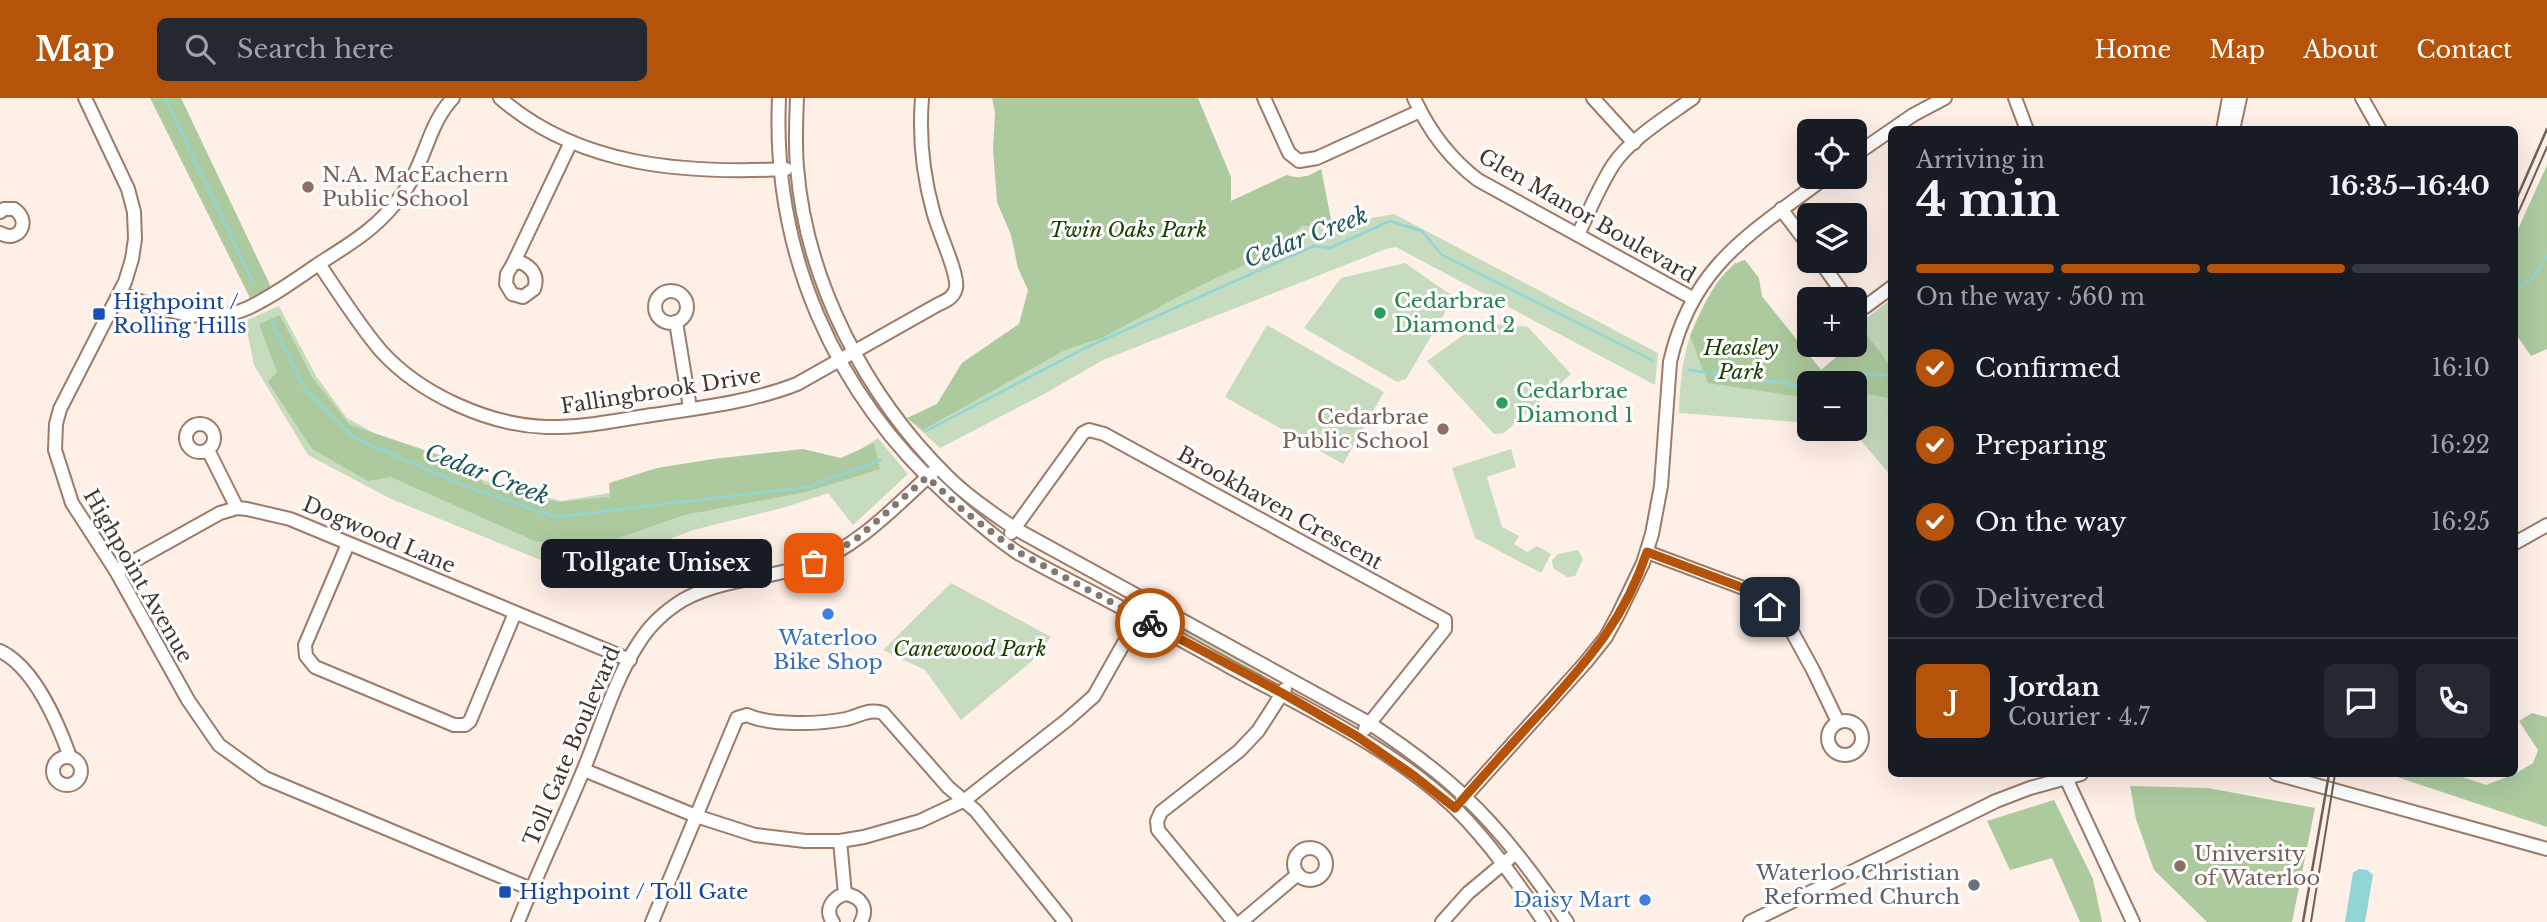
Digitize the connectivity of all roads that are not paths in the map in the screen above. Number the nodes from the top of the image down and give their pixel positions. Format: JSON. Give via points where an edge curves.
{"nodes":[{"id":1,"x":85,"y":98,"type":"edge"},
{"id":2,"x":453,"y":98,"type":"edge"},
{"id":3,"x":500,"y":98,"type":"edge"},
{"id":4,"x":779,"y":98,"type":"edge"},
{"id":5,"x":797,"y":98,"type":"edge"},
{"id":6,"x":922,"y":98,"type":"edge"},
{"id":7,"x":1264,"y":98,"type":"edge"},
{"id":8,"x":1414,"y":98,"type":"edge"},
{"id":9,"x":1593,"y":98,"type":"edge"},
{"id":10,"x":1693,"y":98,"type":"edge"},
{"id":11,"x":2015,"y":98,"type":"edge"},
{"id":12,"x":2229,"y":98,"type":"edge"},
{"id":13,"x":2240,"y":98,"type":"edge"},
{"id":14,"x":2362,"y":98,"type":"edge"},
{"id":15,"x":1940,"y":99,"type":"edge"},
{"id":16,"x":1420,"y":111,"type":"junction"},
{"id":17,"x":1896,"y":126,"type":"edge"},
{"id":18,"x":2026,"y":126,"type":"edge"},
{"id":19,"x":2224,"y":126,"type":"edge"},
{"id":20,"x":2234,"y":126,"type":"edge"},
{"id":21,"x":2378,"y":126,"type":"edge"},
{"id":22,"x":1888,"y":132,"type":"edge"},
{"id":23,"x":571,"y":142,"type":"junction"},
{"id":24,"x":1634,"y":143,"type":"junction"},
{"id":25,"x":1867,"y":146,"type":"edge"},
{"id":26,"x":797,"y":168,"type":"junction"},
{"id":27,"x":780,"y":169,"type":"junction"},
{"id":28,"x":1809,"y":189,"type":"edge"},
{"id":29,"x":1781,"y":209,"type":"junction"},
{"id":30,"x":0,"y":211,"type":"edge"},
{"id":31,"x":1797,"y":230,"type":"edge"},
{"id":32,"x":0,"y":233,"type":"edge"},
{"id":33,"x":1578,"y":234,"type":"junction"},
{"id":34,"x":319,"y":264,"type":"junction"},
{"id":35,"x":513,"y":264,"type":"dead end"},
{"id":36,"x":1888,"y":290,"type":"edge"},
{"id":37,"x":120,"y":292,"type":"junction"},
{"id":38,"x":1694,"y":299,"type":"junction"},
{"id":39,"x":1867,"y":306,"type":"edge"},
{"id":40,"x":676,"y":322,"type":"dead end"},
{"id":41,"x":855,"y":352,"type":"junction"},
{"id":42,"x":839,"y":360,"type":"junction"},
{"id":43,"x":690,"y":408,"type":"junction"},
{"id":44,"x":208,"y":450,"type":"dead end"},
{"id":45,"x":938,"y":467,"type":"junction"},
{"id":46,"x":927,"y":477,"type":"junction"},
{"id":47,"x":237,"y":508,"type":"junction"},
{"id":48,"x":2547,"y":525,"type":"edge"},
{"id":49,"x":1014,"y":528,"type":"junction"},
{"id":50,"x":2518,"y":540,"type":"edge"},
{"id":51,"x":1005,"y":542,"type":"junction"},
{"id":52,"x":348,"y":544,"type":"junction"},
{"id":53,"x":1647,"y":552,"type":"junction"},
{"id":54,"x":116,"y":571,"type":"junction"},
{"id":55,"x":1147,"y":602,"type":"junction"},
{"id":56,"x":515,"y":613,"type":"junction"},
{"id":57,"x":1139,"y":617,"type":"junction"},
{"id":58,"x":0,"y":651,"type":"edge"},
{"id":59,"x":630,"y":660,"type":"junction"},
{"id":60,"x":1290,"y":680,"type":"junction"},
{"id":61,"x":1282,"y":693,"type":"junction"},
{"id":62,"x":1838,"y":722,"type":"dead end"},
{"id":63,"x":1369,"y":723,"type":"junction"},
{"id":64,"x":1358,"y":737,"type":"junction"},
{"id":65,"x":70,"y":757,"type":"dead end"},
{"id":66,"x":584,"y":770,"type":"junction"},
{"id":67,"x":2058,"y":777,"type":"edge"},
{"id":68,"x":2067,"y":777,"type":"edge"},
{"id":69,"x":2287,"y":777,"type":"edge"},
{"id":70,"x":1465,"y":796,"type":"junction"},
{"id":71,"x":965,"y":800,"type":"junction"},
{"id":72,"x":1455,"y":808,"type":"junction"},
{"id":73,"x":695,"y":816,"type":"junction"},
{"id":74,"x":841,"y":841,"type":"junction"},
{"id":75,"x":2547,"y":849,"type":"edge"},
{"id":76,"x":1515,"y":853,"type":"junction"},
{"id":77,"x":1504,"y":863,"type":"junction"},
{"id":78,"x":1298,"y":874,"type":"dead end"},
{"id":79,"x":531,"y":889,"type":"junction"},
{"id":80,"x":845,"y":894,"type":"junction"},
{"id":81,"x":1063,"y":921,"type":"edge"},
{"id":82,"x":518,"y":922,"type":"edge"},
{"id":83,"x":652,"y":922,"type":"edge"},
{"id":84,"x":833,"y":922,"type":"edge"},
{"id":85,"x":861,"y":922,"type":"edge"},
{"id":86,"x":1234,"y":922,"type":"edge"},
{"id":87,"x":1241,"y":922,"type":"edge"},
{"id":88,"x":1443,"y":922,"type":"edge"},
{"id":89,"x":1544,"y":922,"type":"edge"},
{"id":90,"x":1567,"y":922,"type":"edge"},
{"id":91,"x":1750,"y":922,"type":"edge"},
{"id":92,"x":2133,"y":922,"type":"edge"}],
"edges":[{"from":1,"to":37,"type":"street","name":"Highpoint Avenue","via":[[133,204],[134,253]]},
{"from":2,"to":34,"type":"street","via":[[440,115],[407,188],[386,216]]},
{"from":3,"to":23,"type":"street","via":[[529,121]]},
{"from":4,"to":27,"type":"street"},
{"from":5,"to":26,"type":"street"},
{"from":6,"to":41,"type":"street","name":"Fallingbrook Drive","via":[[922,152],[932,208],[957,276],[956,291]]},
{"from":7,"to":16,"type":"street","via":[[1289,153],[1299,161],[1317,159]]},
{"from":8,"to":16,"type":"street","name":"Glen Manor Boulevard"},
{"from":9,"to":24,"type":"street"},
{"from":10,"to":24,"type":"street"},
{"from":11,"to":18,"type":"street"},
{"from":12,"to":19,"type":"street"},
{"from":13,"to":20,"type":"street"},
{"from":14,"to":21,"type":"street"},
{"from":15,"to":17,"type":"street"},
{"from":16,"to":33,"type":"street","name":"Glen Manor Boulevard","via":[[1460,166],[1499,193]]},
{"from":22,"to":25,"type":"street"},
{"from":23,"to":27,"type":"street","via":[[648,165]]},
{"from":23,"to":35,"type":"street"},
{"from":24,"to":33,"type":"street","via":[[1613,164]]},
{"from":26,"to":27,"type":"street"},
{"from":26,"to":41,"type":"street","via":[[820,274]]},
{"from":27,"to":42,"type":"street","via":[[795,254]]},
{"from":28,"to":29,"type":"street"},
{"from":29,"to":31,"type":"street"},
{"from":29,"to":38,"type":"street","via":[[1724,257]]},
{"from":30,"to":32,"type":"street","via":[[19,212],[24,225],[15,236]]},
{"from":33,"to":38,"type":"street","name":"Glen Manor Boulevard"},
{"from":34,"to":37,"type":"street","via":[[235,312],[164,311]]},
{"from":34,"to":43,"type":"street","name":"Fallingbrook Drive","via":[[388,358],[468,410],[546,427],[592,425]]},
{"from":36,"to":39,"type":"street"},
{"from":37,"to":54,"type":"street","name":"Highpoint Avenue","via":[[60,409],[54,444],[72,503]]},
{"from":38,"to":53,"type":"street","via":[[1670,362],[1661,486]]},
{"from":40,"to":43,"type":"street"},
{"from":41,"to":42,"type":"street","name":"Fallingbrook Drive"},
{"from":41,"to":45,"type":"street","via":[[889,407]]},
{"from":42,"to":43,"type":"street","name":"Fallingbrook Drive","via":[[778,391]]},
{"from":42,"to":46,"type":"street","via":[[876,417]]},
{"from":44,"to":47,"type":"street"},
{"from":45,"to":46,"type":"street","name":"Toll Gate Boulevard"},
{"from":45,"to":49,"type":"street"},
{"from":46,"to":51,"type":"street"},
{"from":46,"to":59,"type":"street","name":"Toll Gate Boulevard","via":[[865,532],[829,556],[788,571],[713,587],[681,602],[652,625]]},
{"from":47,"to":52,"type":"street","name":"Dogwood Lane","via":[[290,519]]},
{"from":47,"to":54,"type":"street"},
{"from":48,"to":50,"type":"street"},
{"from":49,"to":51,"type":"street","name":"Brookhaven Crescent"},
{"from":49,"to":55,"type":"street"},
{"from":49,"to":63,"type":"street","name":"Brookhaven Crescent","via":[[1083,433],[1104,433],[1445,620],[1445,629]]},
{"from":51,"to":57,"type":"street"},
{"from":52,"to":56,"type":"street","name":"Dogwood Lane"},
{"from":52,"to":56,"type":"street","via":[[305,645],[306,656],[315,667],[454,725],[470,721]]},
{"from":53,"to":62,"type":"street","via":[[1746,589],[1770,607],[1790,628]]},
{"from":53,"to":70,"type":"street","via":[[1605,639]]},
{"from":54,"to":79,"type":"street","name":"Highpoint Avenue","via":[[202,724],[241,763],[265,778]]},
{"from":55,"to":57,"type":"street"},
{"from":55,"to":60,"type":"street"},
{"from":56,"to":59,"type":"street","name":"Dogwood Lane"},
{"from":57,"to":61,"type":"street"},
{"from":57,"to":71,"type":"street","via":[[1094,696]]},
{"from":58,"to":65,"type":"street","via":[[14,659],[35,686]]},
{"from":59,"to":66,"type":"street","name":"Toll Gate Boulevard"},
{"from":60,"to":61,"type":"street"},
{"from":60,"to":63,"type":"street"},
{"from":61,"to":64,"type":"street"},
{"from":61,"to":86,"type":"street","via":[[1239,751],[1161,812],[1157,821],[1158,830]]},
{"from":63,"to":64,"type":"street","name":"Brookhaven Crescent"},
{"from":63,"to":70,"type":"street"},
{"from":64,"to":72,"type":"street"},
{"from":66,"to":73,"type":"street"},
{"from":66,"to":79,"type":"street","name":"Toll Gate Boulevard"},
{"from":67,"to":91,"type":"street","via":[[1970,813]]},
{"from":68,"to":92,"type":"street"},
{"from":69,"to":75,"type":"street"},
{"from":70,"to":72,"type":"street"},
{"from":70,"to":76,"type":"street"},
{"from":71,"to":73,"type":"street","via":[[883,713],[875,710],[816,723],[747,715],[737,718]]},
{"from":71,"to":74,"type":"street","via":[[920,821]]},
{"from":71,"to":81,"type":"street"},
{"from":72,"to":77,"type":"street"},
{"from":73,"to":74,"type":"street","via":[[755,835]]},
{"from":73,"to":83,"type":"street"},
{"from":74,"to":80,"type":"street"},
{"from":76,"to":77,"type":"street"},
{"from":76,"to":90,"type":"street"},
{"from":77,"to":88,"type":"street"},
{"from":77,"to":89,"type":"street"},
{"from":78,"to":87,"type":"street"},
{"from":79,"to":82,"type":"street","name":"Toll Gate Boulevard"},
{"from":80,"to":84,"type":"street","via":[[832,902]]},
{"from":80,"to":85,"type":"street","via":[[863,904]]}]}
